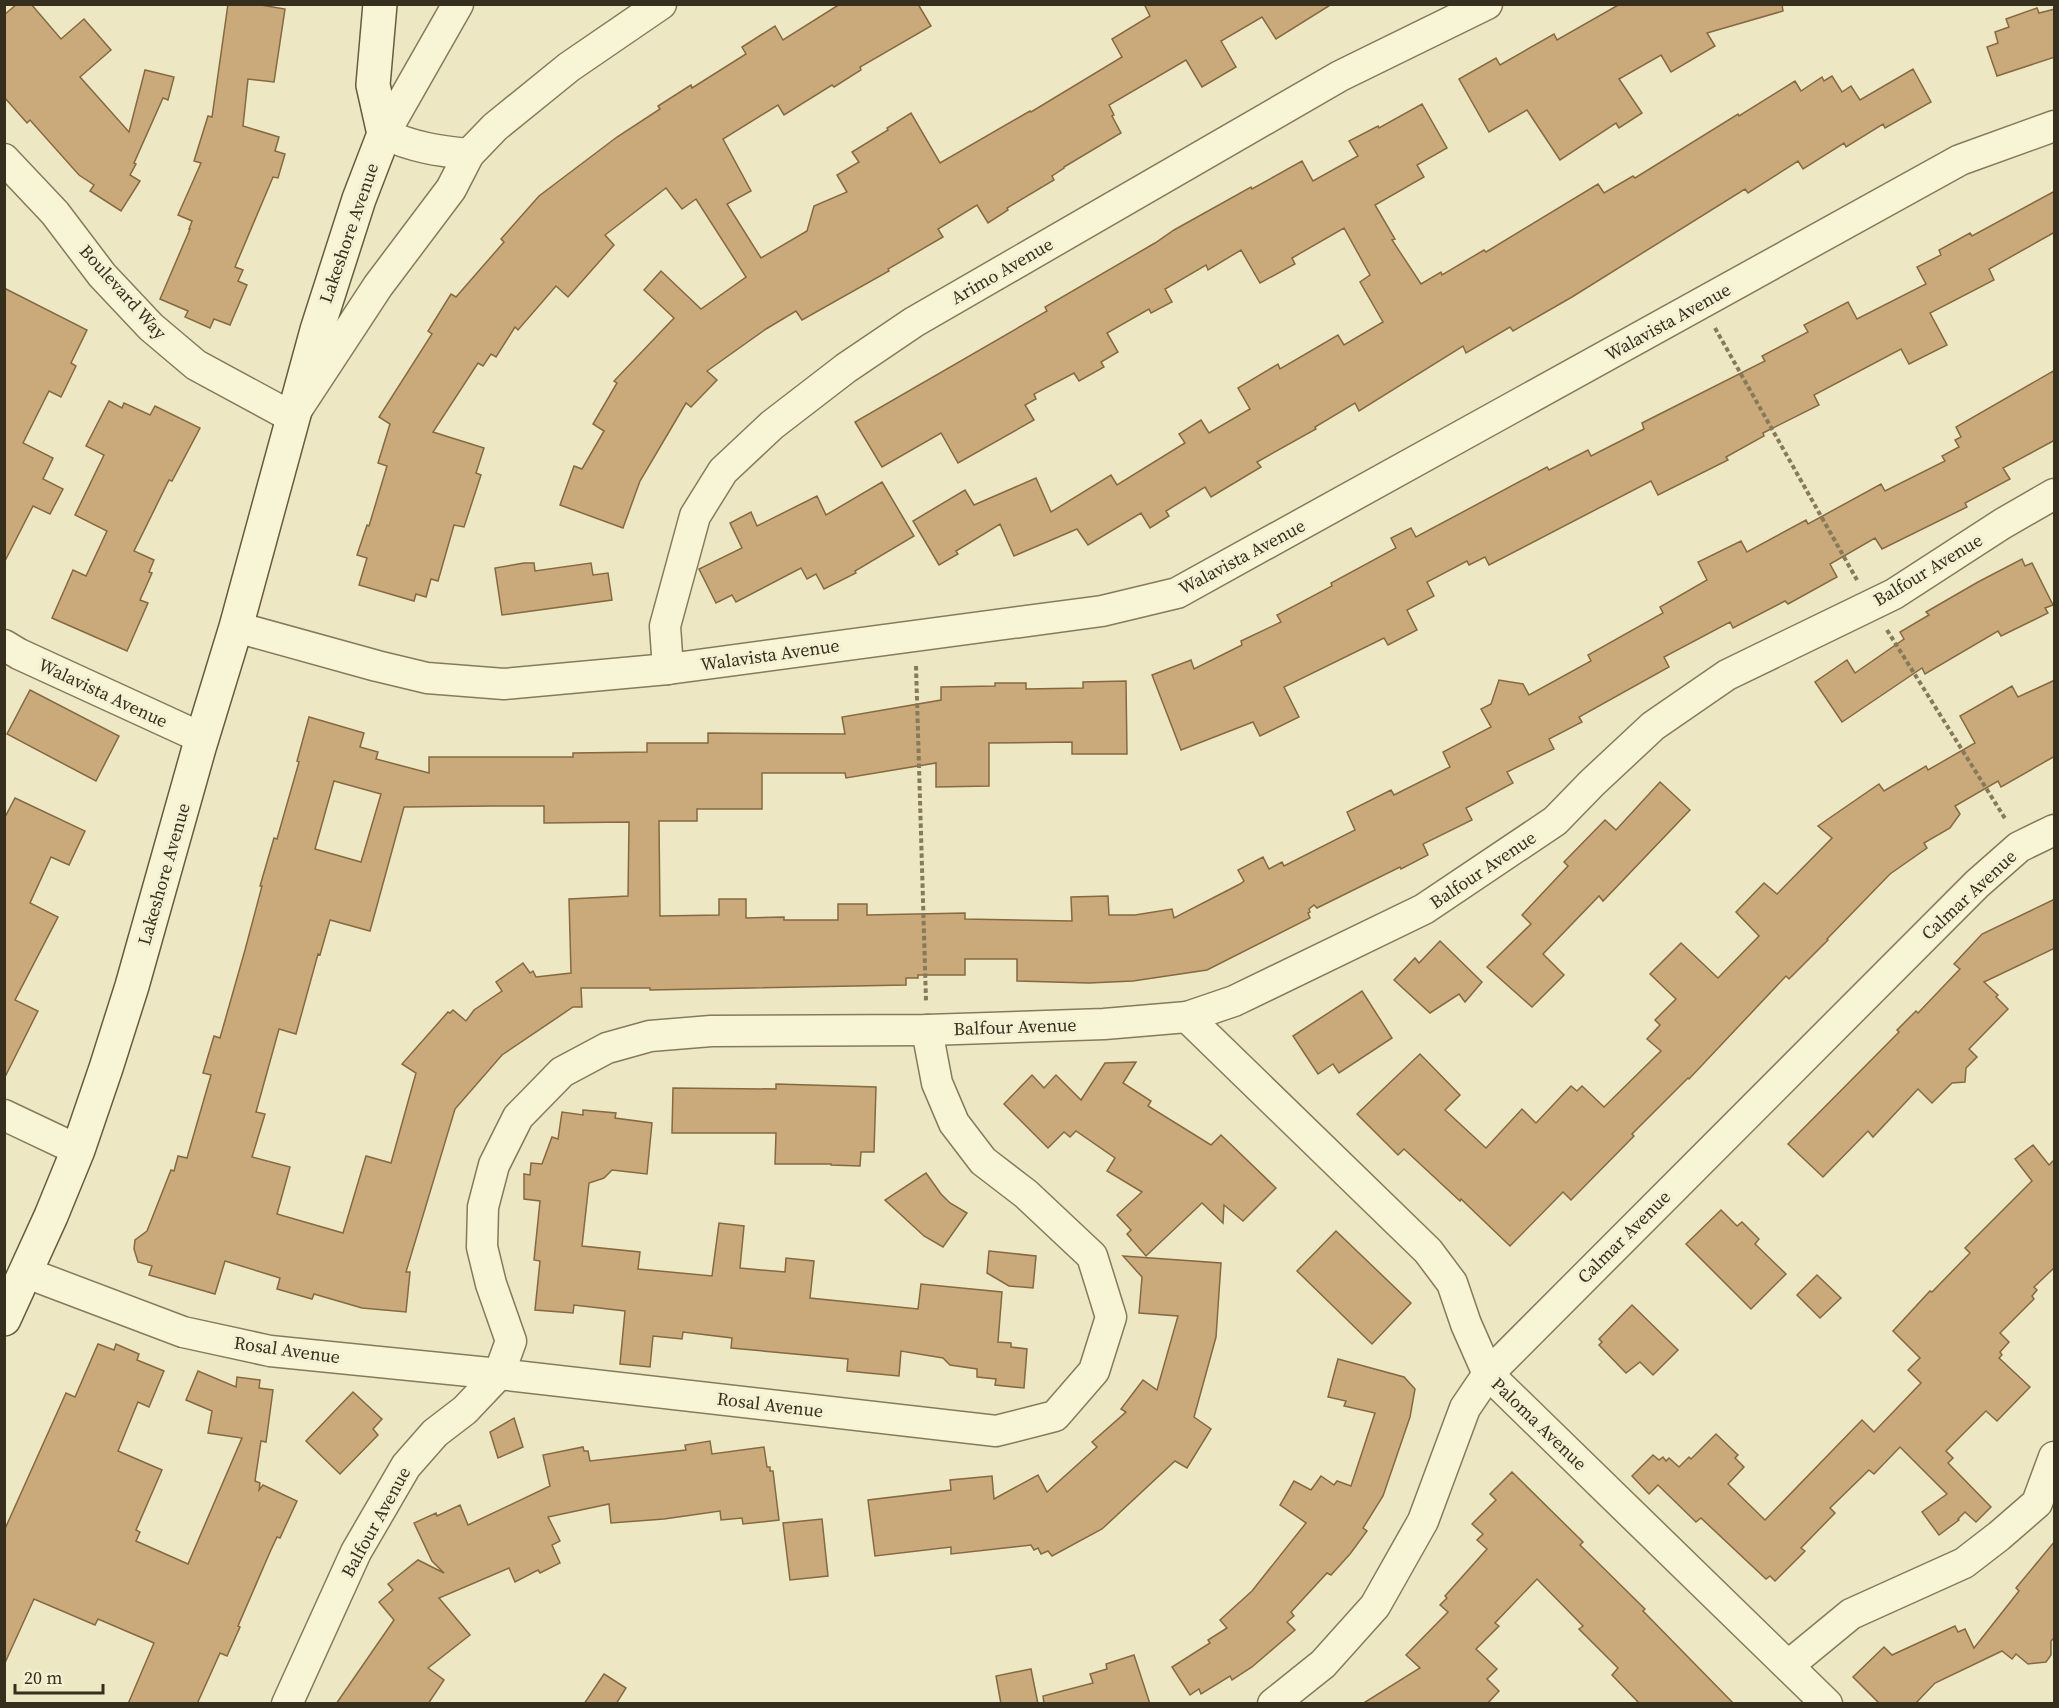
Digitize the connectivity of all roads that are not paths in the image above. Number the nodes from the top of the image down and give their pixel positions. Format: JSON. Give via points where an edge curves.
{"nodes":[{"id":1,"x":380,"y":4,"type":"edge"},
{"id":2,"x":458,"y":4,"type":"edge"},
{"id":3,"x":661,"y":4,"type":"edge"},
{"id":4,"x":1486,"y":4,"type":"edge"},
{"id":5,"x":2055,"y":126,"type":"edge"},
{"id":6,"x":384,"y":134,"type":"junction"},
{"id":7,"x":469,"y":154,"type":"junction"},
{"id":8,"x":4,"y":159,"type":"edge"},
{"id":9,"x":292,"y":417,"type":"junction"},
{"id":10,"x":2055,"y":494,"type":"edge"},
{"id":11,"x":236,"y":627,"type":"junction"},
{"id":12,"x":4,"y":645,"type":"edge"},
{"id":13,"x":668,"y":669,"type":"junction"},
{"id":14,"x":202,"y":738,"type":"junction"},
{"id":15,"x":2055,"y":830,"type":"edge"},
{"id":16,"x":1187,"y":1017,"type":"junction"},
{"id":17,"x":927,"y":1029,"type":"junction"},
{"id":18,"x":4,"y":1115,"type":"edge"},
{"id":19,"x":78,"y":1150,"type":"junction"},
{"id":20,"x":27,"y":1273,"type":"junction"},
{"id":21,"x":4,"y":1319,"type":"edge"},
{"id":22,"x":499,"y":1374,"type":"junction"},
{"id":23,"x":1488,"y":1374,"type":"junction"},
{"id":24,"x":2055,"y":1457,"type":"edge"},
{"id":25,"x":1789,"y":1665,"type":"junction"},
{"id":26,"x":287,"y":1704,"type":"edge"},
{"id":27,"x":1273,"y":1704,"type":"edge"},
{"id":28,"x":1827,"y":1704,"type":"edge"}],
"edges":[{"from":1,"to":6,"type":"street","via":[[373,85]]},
{"from":2,"to":6,"type":"street"},
{"from":3,"to":7,"type":"street","name":"Lakeshore Avenue","via":[[569,67]]},
{"from":4,"to":13,"type":"street","name":"Arimo Avenue","via":[[1340,76],[914,322],[772,425],[723,471],[695,516],[665,626]]},
{"from":5,"to":13,"type":"street","name":"Walavista Avenue","via":[[1960,160],[1178,593],[1102,611]]},
{"from":6,"to":7,"type":"street","via":[[407,144]]},
{"from":6,"to":9,"type":"street","name":"Lakeshore Avenue","via":[[338,260]]},
{"from":7,"to":9,"type":"street","name":"Lakeshore Avenue","via":[[451,189],[378,286]]},
{"from":8,"to":9,"type":"street","name":"Boulevard Way","via":[[151,327],[195,365]]},
{"from":9,"to":11,"type":"street","name":"Lakeshore Avenue"},
{"from":10,"to":16,"type":"street","name":"Balfour Avenue","via":[[1894,594],[1727,675],[1653,726],[1555,821],[1424,909],[1233,1001]]},
{"from":11,"to":13,"type":"street","name":"Walavista Avenue","via":[[427,678],[504,684]]},
{"from":11,"to":14,"type":"street","name":"Lakeshore Avenue"},
{"from":12,"to":14,"type":"street","name":"Walavista Avenue"},
{"from":14,"to":19,"type":"street","name":"Lakeshore Avenue","via":[[132,986]]},
{"from":15,"to":23,"type":"street","name":"Calmar Avenue","via":[[2019,847],[1968,892]]},
{"from":16,"to":17,"type":"street","name":"Balfour Avenue","via":[[1104,1024]]},
{"from":16,"to":23,"type":"street","name":"Paloma Avenue","via":[[1428,1251],[1452,1283]]},
{"from":17,"to":22,"type":"street","name":"Balfour Avenue","via":[[711,1031],[650,1036],[607,1048],[562,1072],[518,1117],[494,1165],[483,1207],[482,1247],[511,1341]]},
{"from":17,"to":22,"type":"street","name":"Rosal Avenue","via":[[937,1083],[954,1123],[983,1161],[1026,1194],[1092,1256],[1111,1317],[1094,1371],[1055,1416],[996,1431]]},
{"from":18,"to":19,"type":"street"},
{"from":19,"to":20,"type":"street","name":"Lakeshore Avenue"},
{"from":20,"to":21,"type":"street","name":"Lakeshore Avenue"},
{"from":20,"to":22,"type":"street","name":"Rosal Avenue","via":[[183,1332],[270,1351]]},
{"from":22,"to":26,"type":"street","name":"Balfour Avenue","via":[[465,1410],[435,1433],[406,1466],[356,1552]]},
{"from":23,"to":25,"type":"street","name":"Paloma Avenue"},
{"from":23,"to":27,"type":"street","name":"Calmar Avenue","via":[[1465,1408],[1423,1521],[1375,1606],[1323,1664]]},
{"from":24,"to":25,"type":"street","via":[[2037,1503],[1999,1536],[1964,1563],[1851,1614]]},
{"from":25,"to":28,"type":"street","name":"Paloma Avenue"}]}
